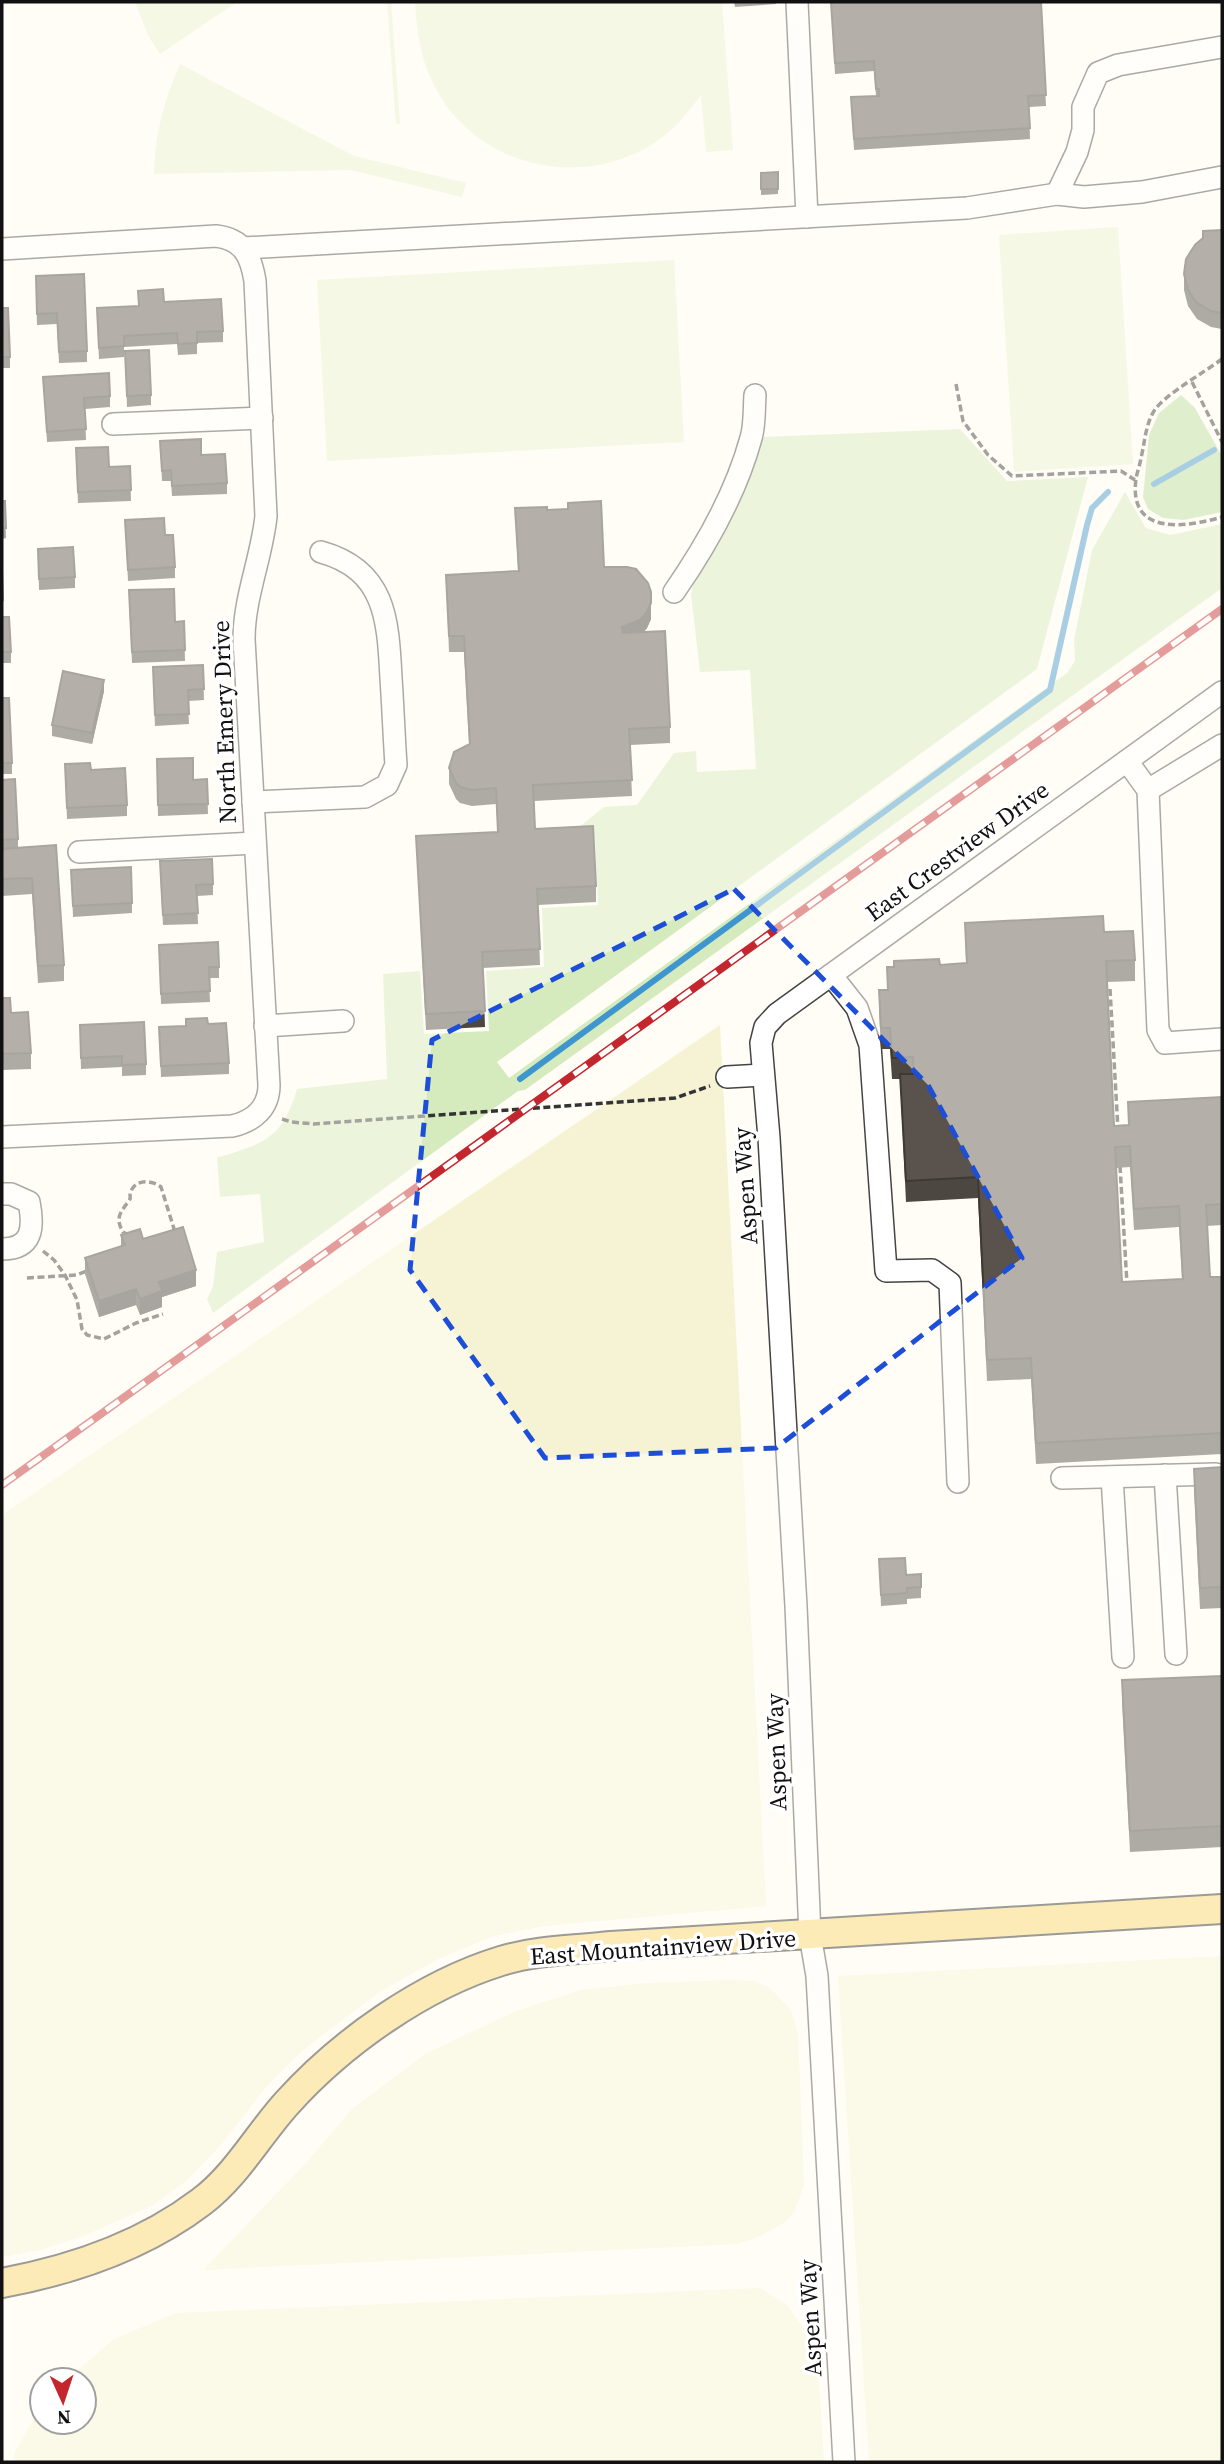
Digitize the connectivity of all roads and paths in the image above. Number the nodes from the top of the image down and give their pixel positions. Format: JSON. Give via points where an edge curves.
{"nodes":[{"id":1,"x":797,"y":2,"type":"edge"},
{"id":2,"x":1222,"y":47,"type":"edge"},
{"id":3,"x":1222,"y":177,"type":"edge"},
{"id":4,"x":1057,"y":194,"type":"junction"},
{"id":5,"x":807,"y":217,"type":"junction"},
{"id":6,"x":244,"y":248,"type":"junction"},
{"id":7,"x":2,"y":249,"type":"edge"},
{"id":8,"x":1222,"y":359,"type":"edge"},
{"id":9,"x":1192,"y":382,"type":"junction"},
{"id":10,"x":957,"y":384,"type":"dead end"},
{"id":11,"x":755,"y":395,"type":"dead end"},
{"id":12,"x":262,"y":418,"type":"junction"},
{"id":13,"x":113,"y":424,"type":"dead end"},
{"id":14,"x":1222,"y":442,"type":"edge"},
{"id":15,"x":1135,"y":480,"type":"junction"},
{"id":16,"x":1222,"y":517,"type":"edge"},
{"id":17,"x":321,"y":552,"type":"dead end"},
{"id":18,"x":674,"y":592,"type":"dead end"},
{"id":19,"x":1222,"y":692,"type":"edge"},
{"id":20,"x":1222,"y":745,"type":"edge"},
{"id":21,"x":1127,"y":761,"type":"junction"},
{"id":22,"x":1148,"y":790,"type":"junction"},
{"id":23,"x":253,"y":802,"type":"junction"},
{"id":24,"x":255,"y":843,"type":"junction"},
{"id":25,"x":79,"y":852,"type":"dead end"},
{"id":26,"x":831,"y":975,"type":"junction"},
{"id":27,"x":1110,"y":989,"type":"edge"},
{"id":28,"x":343,"y":1021,"type":"dead end"},
{"id":29,"x":265,"y":1026,"type":"junction"},
{"id":30,"x":1222,"y":1039,"type":"edge"},
{"id":31,"x":763,"y":1075,"type":"junction"},
{"id":32,"x":727,"y":1077,"type":"joint"},
{"id":33,"x":282,"y":1119,"type":"dead end"},
{"id":34,"x":1118,"y":1131,"type":"edge"},
{"id":35,"x":2,"y":1137,"type":"edge"},
{"id":36,"x":1120,"y":1157,"type":"edge"},
{"id":37,"x":2,"y":1194,"type":"edge"},
{"id":38,"x":138,"y":1239,"type":"edge"},
{"id":39,"x":169,"y":1239,"type":"edge"},
{"id":40,"x":2,"y":1249,"type":"edge"},
{"id":41,"x":42,"y":1250,"type":"dead end"},
{"id":42,"x":89,"y":1270,"type":"edge"},
{"id":43,"x":65,"y":1275,"type":"junction"},
{"id":44,"x":27,"y":1278,"type":"dead end"},
{"id":45,"x":1128,"y":1296,"type":"edge"},
{"id":46,"x":163,"y":1314,"type":"dead end"},
{"id":47,"x":1216,"y":1474,"type":"edge"},
{"id":48,"x":1165,"y":1475,"type":"junction"},
{"id":49,"x":1112,"y":1477,"type":"junction"},
{"id":50,"x":1062,"y":1478,"type":"dead end"},
{"id":51,"x":958,"y":1482,"type":"dead end"},
{"id":52,"x":1176,"y":1654,"type":"dead end"},
{"id":53,"x":1123,"y":1657,"type":"dead end"},
{"id":54,"x":1222,"y":1909,"type":"edge"},
{"id":55,"x":810,"y":1936,"type":"junction"},
{"id":56,"x":2,"y":2283,"type":"edge"},
{"id":57,"x":844,"y":2462,"type":"edge"}],
"edges":[{"from":1,"to":5,"type":"street"},
{"from":2,"to":4,"type":"street","via":[[1118,65],[1098,73],[1083,107],[1077,152]]},
{"from":3,"to":4,"type":"street","via":[[1142,192],[1084,197]]},
{"from":4,"to":5,"type":"street","via":[[967,208]]},
{"from":5,"to":6,"type":"street"},
{"from":6,"to":7,"type":"street","via":[[216,236]]},
{"from":6,"to":12,"type":"street","name":"North Emery Drive","via":[[255,281]]},
{"from":8,"to":9,"type":"path"},
{"from":9,"to":14,"type":"path"},
{"from":9,"to":15,"type":"path","via":[[1155,410],[1145,432]]},
{"from":10,"to":15,"type":"path","via":[[963,421],[988,455],[1012,476],[1121,471]]},
{"from":11,"to":18,"type":"street","via":[[751,438],[730,495]]},
{"from":12,"to":13,"type":"street"},
{"from":12,"to":23,"type":"street","name":"North Emery Drive","via":[[266,516],[244,626]]},
{"from":15,"to":16,"type":"path","via":[[1137,501],[1146,517],[1158,523],[1175,526]]},
{"from":17,"to":23,"type":"street","via":[[355,566],[383,604],[396,765],[387,785],[365,797]]},
{"from":19,"to":21,"type":"street","name":"East Crestview Drive"},
{"from":20,"to":22,"type":"street"},
{"from":21,"to":22,"type":"street"},
{"from":21,"to":26,"type":"street","name":"East Crestview Drive"},
{"from":22,"to":30,"type":"street","via":[[1158,1030],[1165,1043]]},
{"from":23,"to":24,"type":"street","name":"North Emery Drive"},
{"from":24,"to":25,"type":"street"},
{"from":24,"to":29,"type":"street","name":"North Emery Drive"},
{"from":26,"to":31,"type":"street","name":"East Crestview Drive","via":[[765,1027]]},
{"from":26,"to":51,"type":"street","via":[[857,1008],[870,1045],[886,1271],[932,1270],[950,1283]]},
{"from":27,"to":34,"type":"path"},
{"from":28,"to":29,"type":"street"},
{"from":29,"to":35,"type":"street","name":"North Emery Drive","via":[[269,1092],[260,1112],[246,1122]]},
{"from":31,"to":32,"type":"street"},
{"from":31,"to":55,"type":"street","name":"Aspen Way","via":[[795,1594]]},
{"from":32,"to":33,"type":"path","via":[[675,1098],[314,1124]]},
{"from":36,"to":45,"type":"path"},
{"from":37,"to":40,"type":"street","via":[[29,1202],[33,1223],[28,1238],[13,1249]]},
{"from":38,"to":39,"type":"path","via":[[123,1232],[118,1217],[130,1201],[132,1189],[148,1181],[161,1187],[177,1237]]},
{"from":41,"to":43,"type":"path"},
{"from":42,"to":43,"type":"path"},
{"from":43,"to":44,"type":"path"},
{"from":43,"to":46,"type":"path","via":[[77,1300],[82,1329],[96,1339]]},
{"from":47,"to":48,"type":"street"},
{"from":48,"to":49,"type":"street"},
{"from":48,"to":52,"type":"street"},
{"from":49,"to":50,"type":"street"},
{"from":49,"to":53,"type":"street"},
{"from":54,"to":55,"type":"main road","name":"East Mountainview Drive"},
{"from":55,"to":56,"type":"main road","name":"East Mountainview Drive","via":[[548,1952],[502,1961],[449,1982],[392,2014],[319,2070],[203,2201],[166,2227],[90,2261]]},
{"from":55,"to":57,"type":"street","name":"Aspen Way","via":[[817,1976]]}]}
